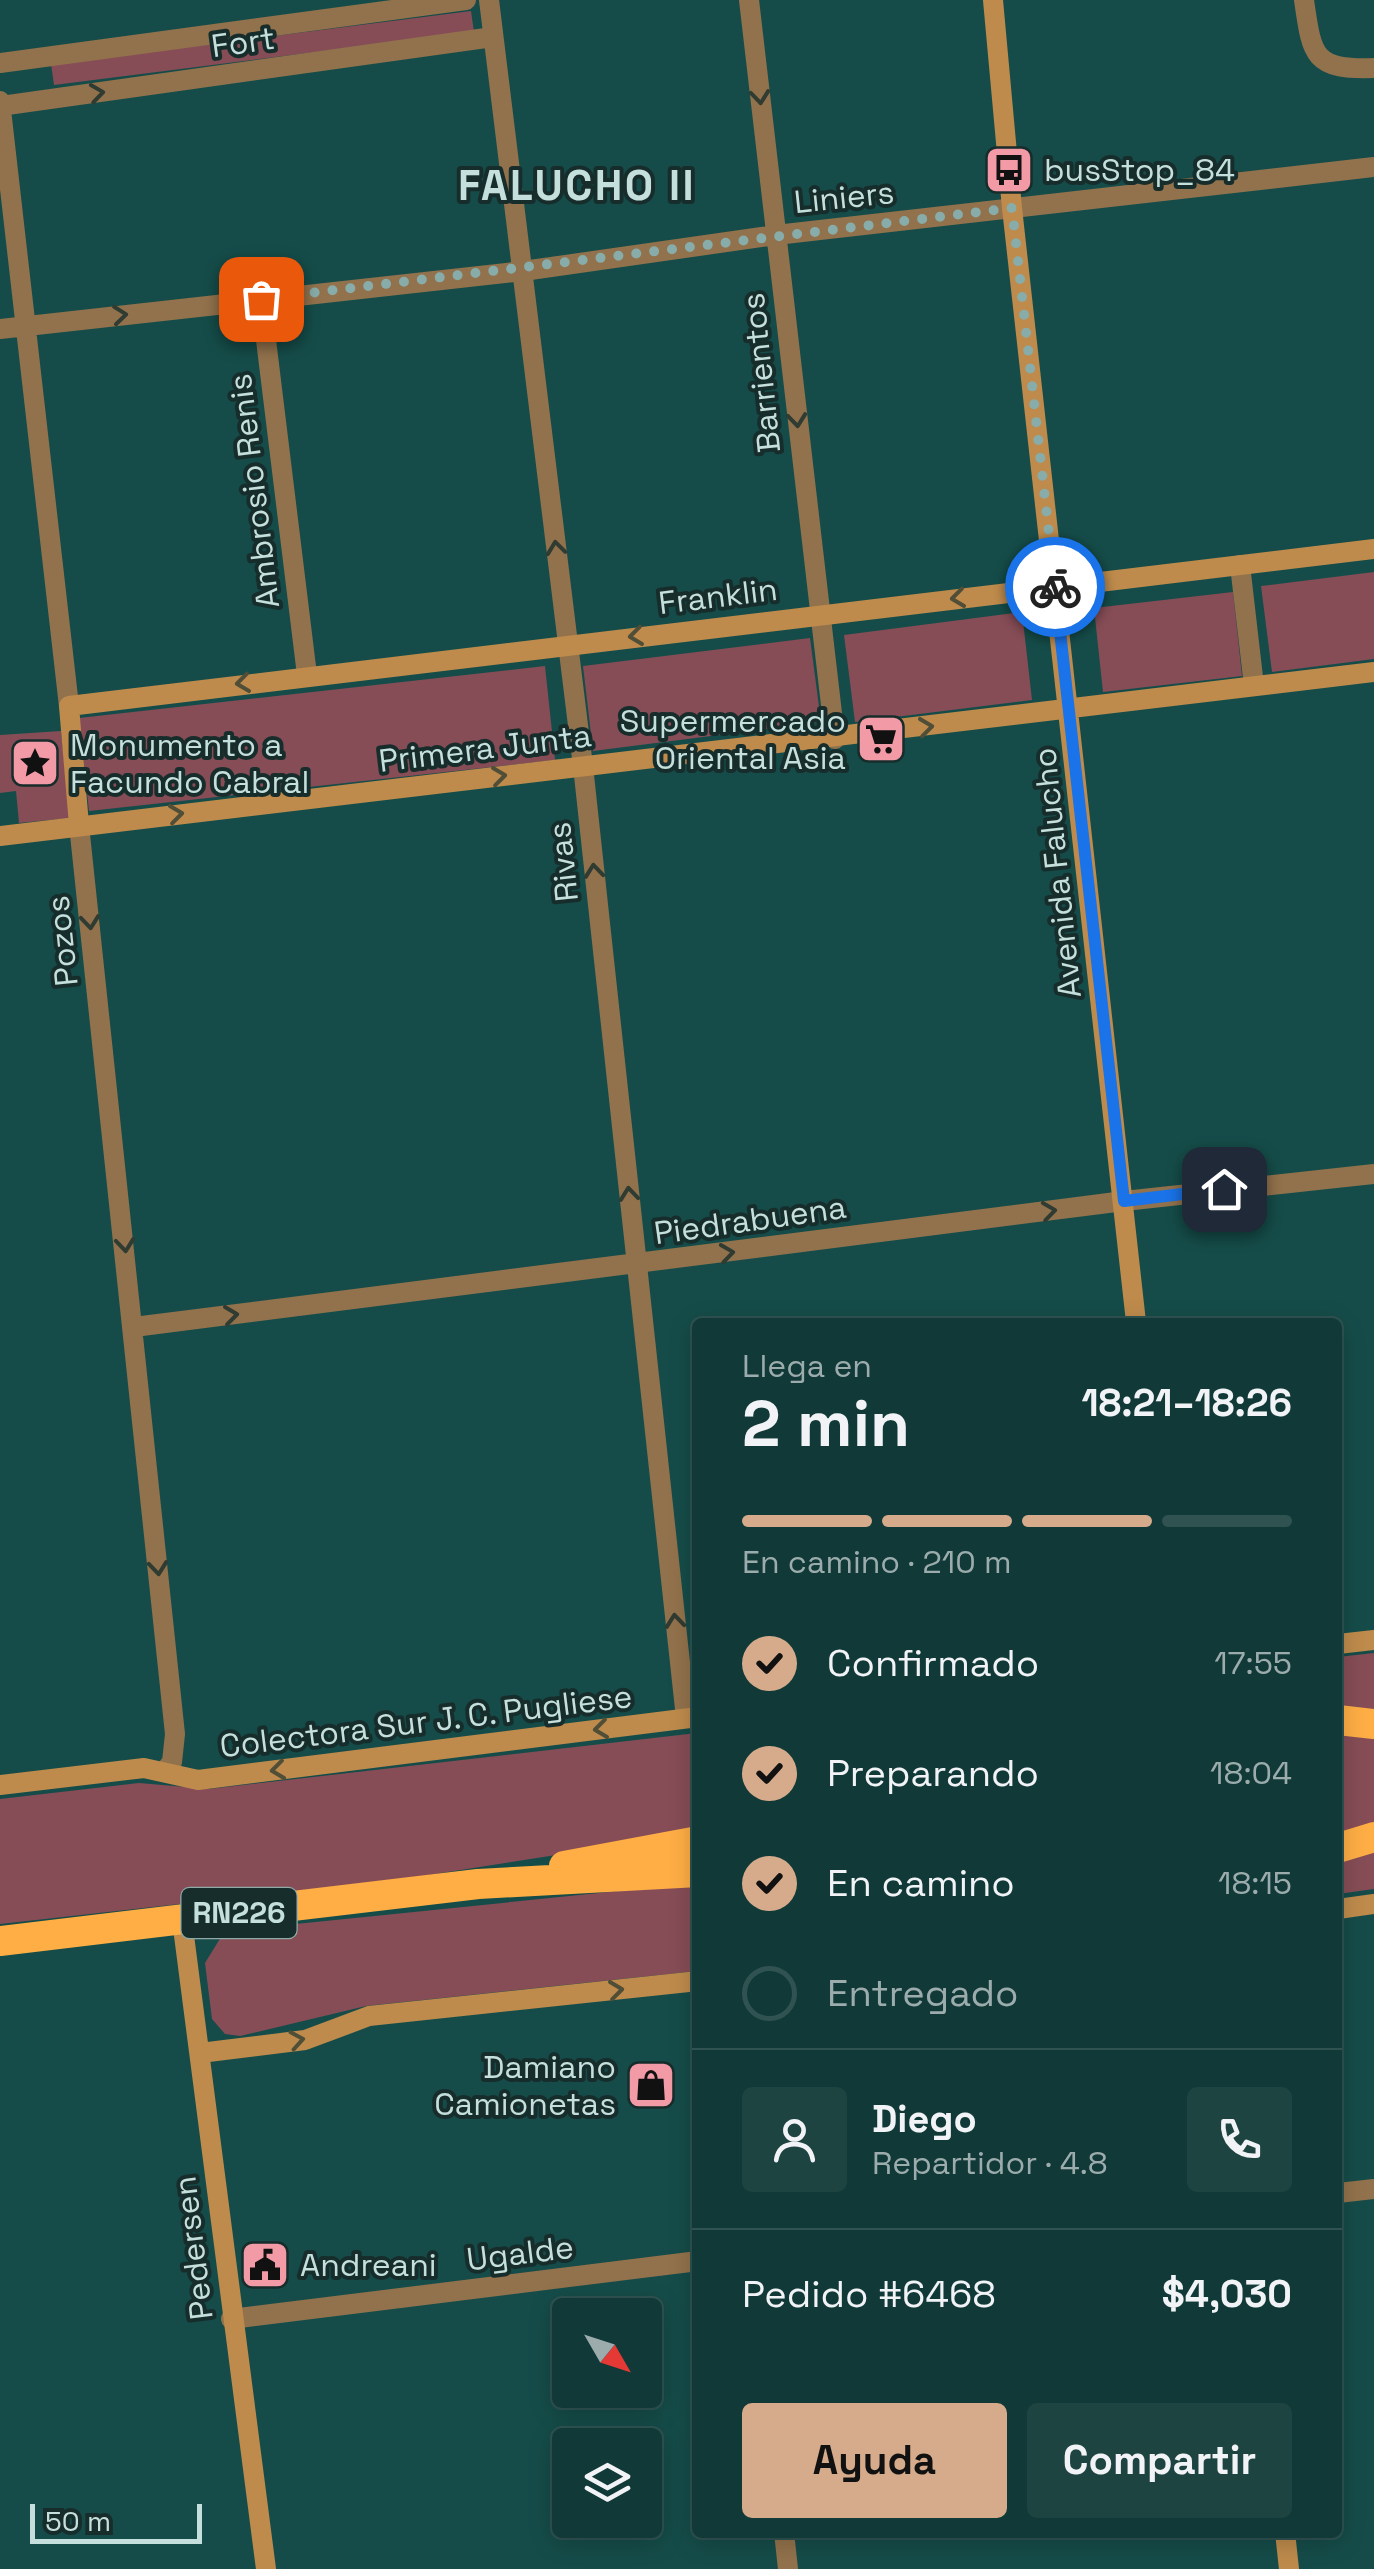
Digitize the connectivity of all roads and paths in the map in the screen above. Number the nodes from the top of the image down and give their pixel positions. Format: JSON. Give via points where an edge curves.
{"nodes":[{"id":1,"x":466,"y":0,"type":"edge"},
{"id":2,"x":490,"y":0,"type":"edge"},
{"id":3,"x":749,"y":0,"type":"edge"},
{"id":4,"x":994,"y":0,"type":"edge"},
{"id":5,"x":1304,"y":0,"type":"edge"},
{"id":6,"x":494,"y":37,"type":"junction"},
{"id":7,"x":0,"y":63,"type":"edge"},
{"id":8,"x":1374,"y":68,"type":"edge"},
{"id":9,"x":0,"y":103,"type":"edge"},
{"id":10,"x":1374,"y":167,"type":"edge"},
{"id":11,"x":1012,"y":208,"type":"junction"},
{"id":12,"x":776,"y":235,"type":"junction"},
{"id":13,"x":523,"y":271,"type":"junction"},
{"id":14,"x":261,"y":299,"type":"junction"},
{"id":15,"x":23,"y":326,"type":"junction"},
{"id":16,"x":0,"y":328,"type":"edge"},
{"id":17,"x":1374,"y":549,"type":"edge"},
{"id":18,"x":1240,"y":565,"type":"junction"},
{"id":19,"x":1055,"y":587,"type":"junction"},
{"id":20,"x":818,"y":614,"type":"junction"},
{"id":21,"x":567,"y":644,"type":"junction"},
{"id":22,"x":1374,"y":672,"type":"edge"},
{"id":23,"x":307,"y":675,"type":"junction"},
{"id":24,"x":1254,"y":686,"type":"junction"},
{"id":25,"x":69,"y":706,"type":"junction"},
{"id":26,"x":1068,"y":708,"type":"junction"},
{"id":27,"x":835,"y":738,"type":"junction"},
{"id":28,"x":582,"y":766,"type":"junction"},
{"id":29,"x":80,"y":825,"type":"junction"},
{"id":30,"x":0,"y":836,"type":"edge"},
{"id":31,"x":1374,"y":1174,"type":"edge"},
{"id":32,"x":1124,"y":1201,"type":"junction"},
{"id":33,"x":637,"y":1265,"type":"junction"},
{"id":34,"x":1136,"y":1318,"type":"edge"},
{"id":35,"x":134,"y":1327,"type":"junction"},
{"id":36,"x":1374,"y":1640,"type":"edge"},
{"id":37,"x":1342,"y":1644,"type":"edge"},
{"id":38,"x":692,"y":1718,"type":"edge"},
{"id":39,"x":1342,"y":1720,"type":"edge"},
{"id":40,"x":1374,"y":1724,"type":"edge"},
{"id":41,"x":164,"y":1772,"type":"junction"},
{"id":42,"x":0,"y":1785,"type":"edge"},
{"id":43,"x":1374,"y":1837,"type":"edge"},
{"id":44,"x":692,"y":1842,"type":"edge"},
{"id":45,"x":1342,"y":1847,"type":"edge"},
{"id":46,"x":692,"y":1872,"type":"edge"},
{"id":47,"x":478,"y":1884,"type":"junction"},
{"id":48,"x":1374,"y":1904,"type":"edge"},
{"id":49,"x":1342,"y":1908,"type":"edge"},
{"id":50,"x":182,"y":1920,"type":"junction"},
{"id":51,"x":0,"y":1942,"type":"edge"},
{"id":52,"x":692,"y":1981,"type":"edge"},
{"id":53,"x":200,"y":2053,"type":"junction"},
{"id":54,"x":1374,"y":2189,"type":"edge"},
{"id":55,"x":1342,"y":2193,"type":"edge"},
{"id":56,"x":692,"y":2262,"type":"edge"},
{"id":57,"x":231,"y":2319,"type":"junction"},
{"id":58,"x":785,"y":2538,"type":"edge"},
{"id":59,"x":1286,"y":2538,"type":"edge"},
{"id":60,"x":266,"y":2569,"type":"edge"},
{"id":61,"x":788,"y":2569,"type":"edge"},
{"id":62,"x":1289,"y":2569,"type":"edge"}],
"edges":[{"from":1,"to":7,"type":"street","name":"Fort"},
{"from":2,"to":6,"type":"street","name":"Rivas"},
{"from":3,"to":12,"type":"street","name":"Barrientos","one_way":true},
{"from":4,"to":11,"type":"main road","name":"Avenida Falucho"},
{"from":5,"to":8,"type":"street","via":[[1316,56],[1329,66]]},
{"from":9,"to":6,"type":"street","name":"Fort","one_way":true},
{"from":6,"to":13,"type":"street","name":"Rivas"},
{"from":9,"to":15,"type":"street","name":"Pozos"},
{"from":10,"to":11,"type":"street","name":"Liniers"},
{"from":11,"to":12,"type":"street","name":"Liniers"},
{"from":11,"to":19,"type":"main road","name":"Avenida Falucho"},
{"from":12,"to":13,"type":"street","name":"Liniers"},
{"from":12,"to":20,"type":"street","name":"Barrientos","one_way":true},
{"from":13,"to":14,"type":"street","name":"Liniers"},
{"from":21,"to":13,"type":"street","name":"Rivas","one_way":true},
{"from":15,"to":14,"type":"street","name":"Liniers","one_way":true},
{"from":14,"to":23,"type":"street","name":"Ambrosio Renis"},
{"from":15,"to":16,"type":"street","name":"Liniers"},
{"from":15,"to":25,"type":"street","name":"Pozos"},
{"from":17,"to":18,"type":"main road","name":"Franklin"},
{"from":18,"to":19,"type":"main road","name":"Franklin"},
{"from":18,"to":24,"type":"street"},
{"from":19,"to":20,"type":"main road","name":"Franklin","one_way":true},
{"from":19,"to":26,"type":"main road","name":"Avenida Falucho"},
{"from":20,"to":21,"type":"main road","name":"Franklin","one_way":true},
{"from":20,"to":27,"type":"street","name":"Barrientos"},
{"from":21,"to":23,"type":"main road","name":"Franklin"},
{"from":21,"to":28,"type":"street","name":"Rivas"},
{"from":22,"to":24,"type":"main road","name":"Primera Junta"},
{"from":23,"to":25,"type":"main road","name":"Franklin","one_way":true},
{"from":24,"to":26,"type":"main road","name":"Primera Junta"},
{"from":25,"to":29,"type":"main road","name":"Pozos"},
{"from":27,"to":26,"type":"main road","name":"Primera Junta","one_way":true},
{"from":26,"to":32,"type":"main road","name":"Avenida Falucho"},
{"from":27,"to":28,"type":"main road","name":"Primera Junta"},
{"from":29,"to":28,"type":"main road","name":"Primera Junta","one_way":true},
{"from":33,"to":28,"type":"street","name":"Rivas","one_way":true},
{"from":29,"to":30,"type":"main road","name":"Primera Junta"},
{"from":29,"to":35,"type":"street","name":"Pozos","one_way":true},
{"from":31,"to":32,"type":"street","name":"Piedrabuena"},
{"from":33,"to":32,"type":"street","name":"Piedrabuena","one_way":true},
{"from":32,"to":34,"type":"main road","name":"Avenida Falucho"},
{"from":35,"to":33,"type":"street","name":"Piedrabuena","one_way":true},
{"from":38,"to":33,"type":"street","name":"Rivas","one_way":true},
{"from":35,"to":41,"type":"street","name":"Pozos","one_way":true,"via":[[175,1734]]},
{"from":36,"to":37,"type":"main road"},
{"from":38,"to":41,"type":"main road","name":"Colectora Sur J. C. Pugliese","one_way":true,"via":[[198,1780]]},
{"from":39,"to":40,"type":"highway"},
{"from":41,"to":42,"type":"main road","name":"Colectora Sur J. C. Pugliese","via":[[144,1768]]},
{"from":43,"to":45,"type":"highway"},
{"from":44,"to":47,"type":"highway","number":"RN226"},
{"from":46,"to":47,"type":"highway","number":"RN226"},
{"from":47,"to":50,"type":"highway","number":"RN226"},
{"from":48,"to":49,"type":"main road"},
{"from":50,"to":51,"type":"highway","number":"RN226"},
{"from":50,"to":53,"type":"main road","name":"Pedersen"},
{"from":53,"to":52,"type":"main road","one_way":true,"via":[[306,2040],[369,2016]]},
{"from":53,"to":57,"type":"main road","name":"Pedersen"},
{"from":54,"to":55,"type":"street"},
{"from":56,"to":57,"type":"street","name":"Ugalde"},
{"from":57,"to":60,"type":"main road","name":"Pedersen"},
{"from":58,"to":61,"type":"street"},
{"from":59,"to":62,"type":"main road"}]}
